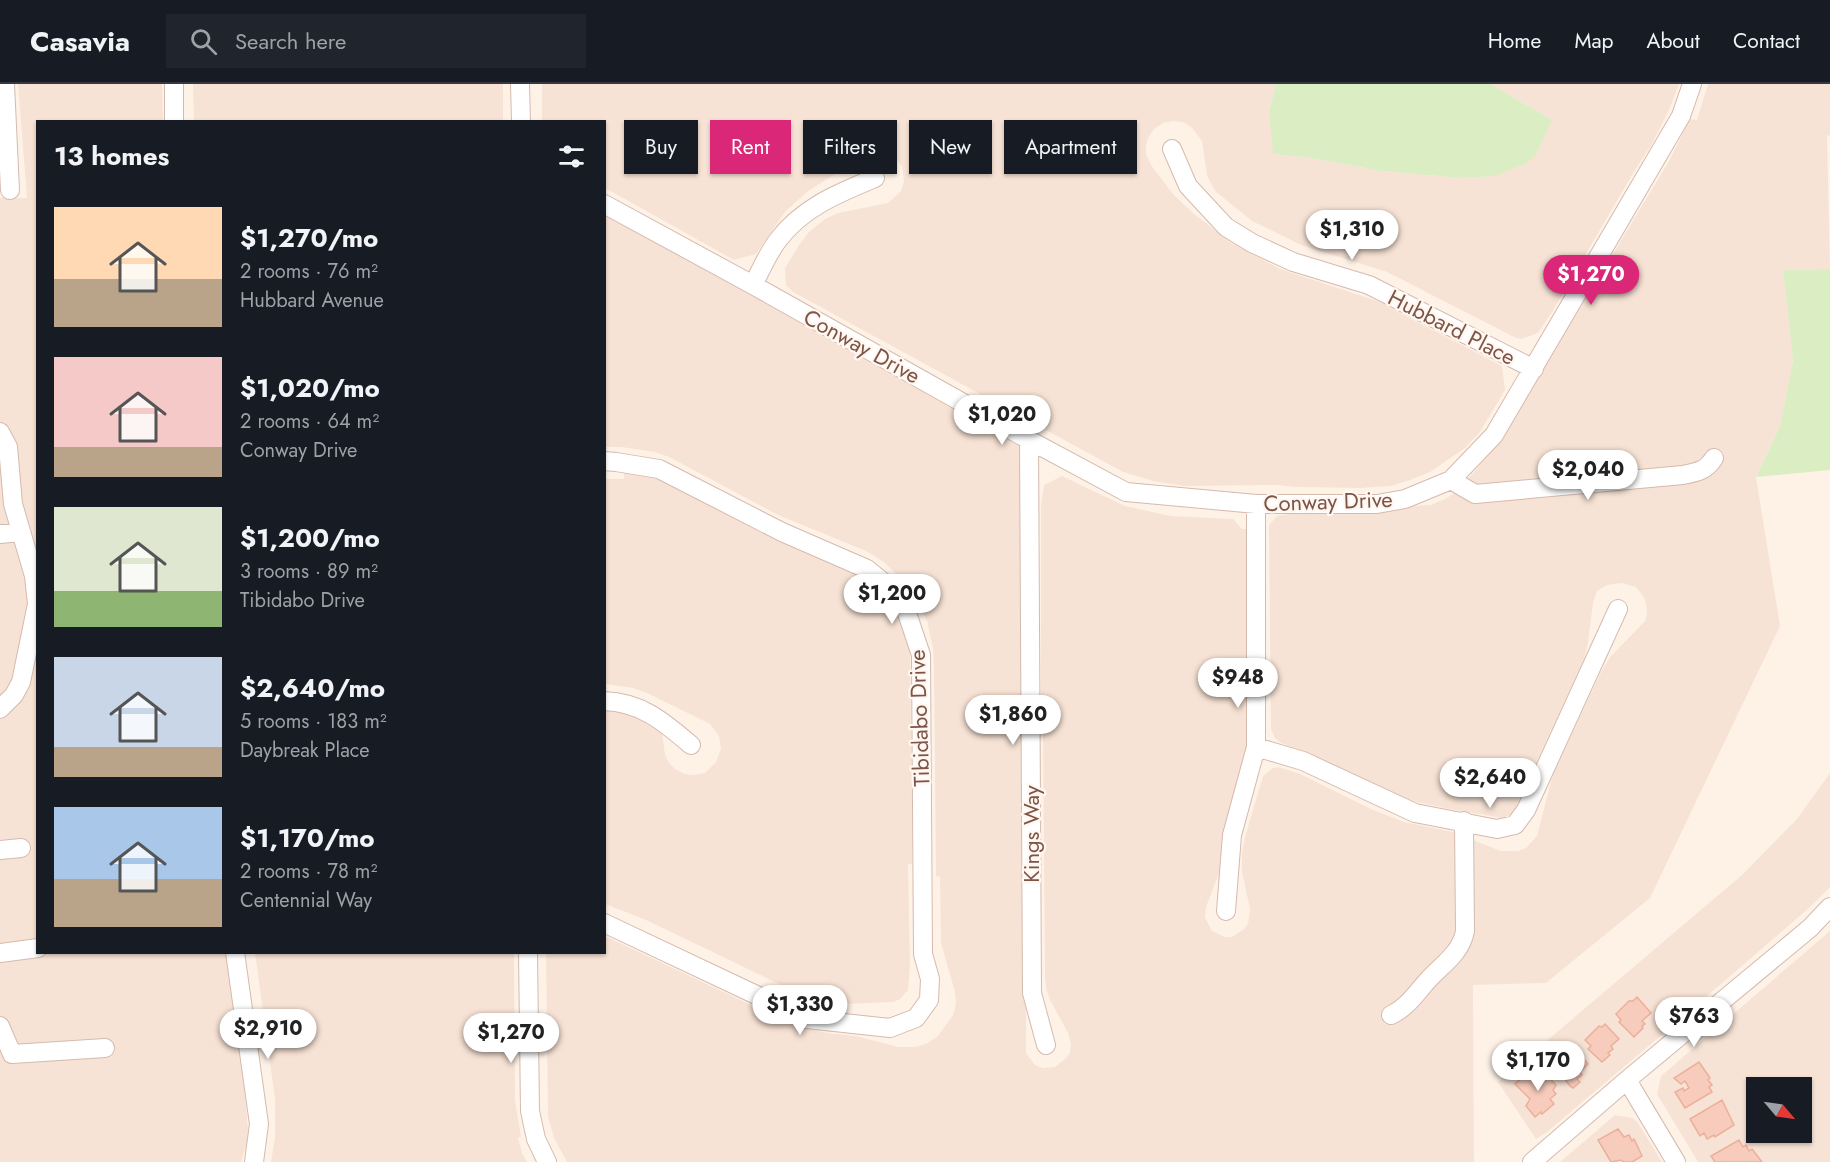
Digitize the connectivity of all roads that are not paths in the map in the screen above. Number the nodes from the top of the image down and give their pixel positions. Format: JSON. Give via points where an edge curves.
{"nodes":[{"id":1,"x":174,"y":84,"type":"edge"},
{"id":2,"x":520,"y":84,"type":"edge"},
{"id":3,"x":1692,"y":84,"type":"edge"},
{"id":4,"x":3,"y":95,"type":"edge"},
{"id":5,"x":174,"y":120,"type":"edge"},
{"id":6,"x":521,"y":120,"type":"edge"},
{"id":7,"x":1172,"y":149,"type":"dead end"},
{"id":8,"x":875,"y":178,"type":"dead end"},
{"id":9,"x":10,"y":190,"type":"dead end"},
{"id":10,"x":606,"y":205,"type":"edge"},
{"id":11,"x":753,"y":285,"type":"junction"},
{"id":12,"x":1534,"y":369,"type":"junction"},
{"id":13,"x":0,"y":433,"type":"edge"},
{"id":14,"x":1029,"y":440,"type":"junction"},
{"id":15,"x":1714,"y":458,"type":"dead end"},
{"id":16,"x":606,"y":462,"type":"edge"},
{"id":17,"x":1445,"y":482,"type":"junction"},
{"id":18,"x":1256,"y":504,"type":"junction"},
{"id":19,"x":21,"y":532,"type":"junction"},
{"id":20,"x":0,"y":534,"type":"edge"},
{"id":21,"x":36,"y":595,"type":"edge"},
{"id":22,"x":36,"y":609,"type":"edge"},
{"id":23,"x":1618,"y":609,"type":"dead end"},
{"id":24,"x":606,"y":701,"type":"edge"},
{"id":25,"x":0,"y":709,"type":"edge"},
{"id":26,"x":691,"y":745,"type":"dead end"},
{"id":27,"x":1256,"y":747,"type":"junction"},
{"id":28,"x":1464,"y":821,"type":"junction"},
{"id":29,"x":21,"y":848,"type":"dead end"},
{"id":30,"x":0,"y":850,"type":"edge"},
{"id":31,"x":1830,"y":907,"type":"edge"},
{"id":32,"x":1226,"y":911,"type":"dead end"},
{"id":33,"x":606,"y":924,"type":"edge"},
{"id":34,"x":36,"y":948,"type":"edge"},
{"id":35,"x":0,"y":953,"type":"edge"},
{"id":36,"x":235,"y":954,"type":"edge"},
{"id":37,"x":528,"y":954,"type":"edge"},
{"id":38,"x":1391,"y":1015,"type":"dead end"},
{"id":39,"x":0,"y":1026,"type":"edge"},
{"id":40,"x":1046,"y":1045,"type":"dead end"},
{"id":41,"x":105,"y":1048,"type":"dead end"},
{"id":42,"x":1627,"y":1080,"type":"junction"},
{"id":43,"x":254,"y":1162,"type":"edge"},
{"id":44,"x":547,"y":1162,"type":"edge"},
{"id":45,"x":1532,"y":1162,"type":"edge"},
{"id":46,"x":1676,"y":1162,"type":"edge"}],
"edges":[{"from":1,"to":5,"type":"street"},
{"from":2,"to":6,"type":"street"},
{"from":3,"to":12,"type":"street","via":[[1681,116]]},
{"from":4,"to":9,"type":"street"},
{"from":7,"to":12,"type":"street","name":"Hubbard Place","via":[[1188,186],[1227,227],[1252,243],[1293,262],[1369,285]]},
{"from":8,"to":11,"type":"street","via":[[829,197],[798,218],[777,241]]},
{"from":10,"to":11,"type":"street","name":"Conway Drive"},
{"from":11,"to":14,"type":"street","name":"Conway Drive"},
{"from":12,"to":17,"type":"street","via":[[1494,435]]},
{"from":13,"to":19,"type":"street","via":[[8,447],[13,504]]},
{"from":14,"to":18,"type":"street","name":"Conway Drive","via":[[1126,492]]},
{"from":14,"to":40,"type":"street","name":"Kings Way","via":[[1032,993]]},
{"from":15,"to":17,"type":"street","via":[[1701,471],[1683,475],[1512,491],[1475,494]]},
{"from":16,"to":33,"type":"street","name":"Tibidabo Drive","via":[[659,469],[782,532],[867,569],[900,600],[921,655],[923,954],[930,979],[929,1000],[916,1018],[890,1028],[807,1019]]},
{"from":17,"to":18,"type":"street","name":"Conway Drive","via":[[1405,499],[1377,504]]},
{"from":18,"to":27,"type":"street"},
{"from":19,"to":20,"type":"street"},
{"from":19,"to":21,"type":"street"},
{"from":22,"to":25,"type":"street","via":[[21,682]]},
{"from":23,"to":28,"type":"street","via":[[1526,810],[1515,825],[1497,829]]},
{"from":24,"to":26,"type":"street","via":[[622,702],[655,716]]},
{"from":27,"to":28,"type":"street","via":[[1303,761],[1415,813]]},
{"from":27,"to":32,"type":"street","via":[[1232,835]]},
{"from":28,"to":38,"type":"street","via":[[1464,939],[1453,957],[1409,1003]]},
{"from":29,"to":30,"type":"street"},
{"from":31,"to":42,"type":"street","via":[[1810,928]]},
{"from":34,"to":35,"type":"street"},
{"from":36,"to":43,"type":"street","via":[[259,1124]]},
{"from":37,"to":44,"type":"street","via":[[530,1111],[536,1139]]},
{"from":39,"to":41,"type":"street","via":[[12,1054]]},
{"from":42,"to":45,"type":"street"},
{"from":42,"to":46,"type":"street"}]}
